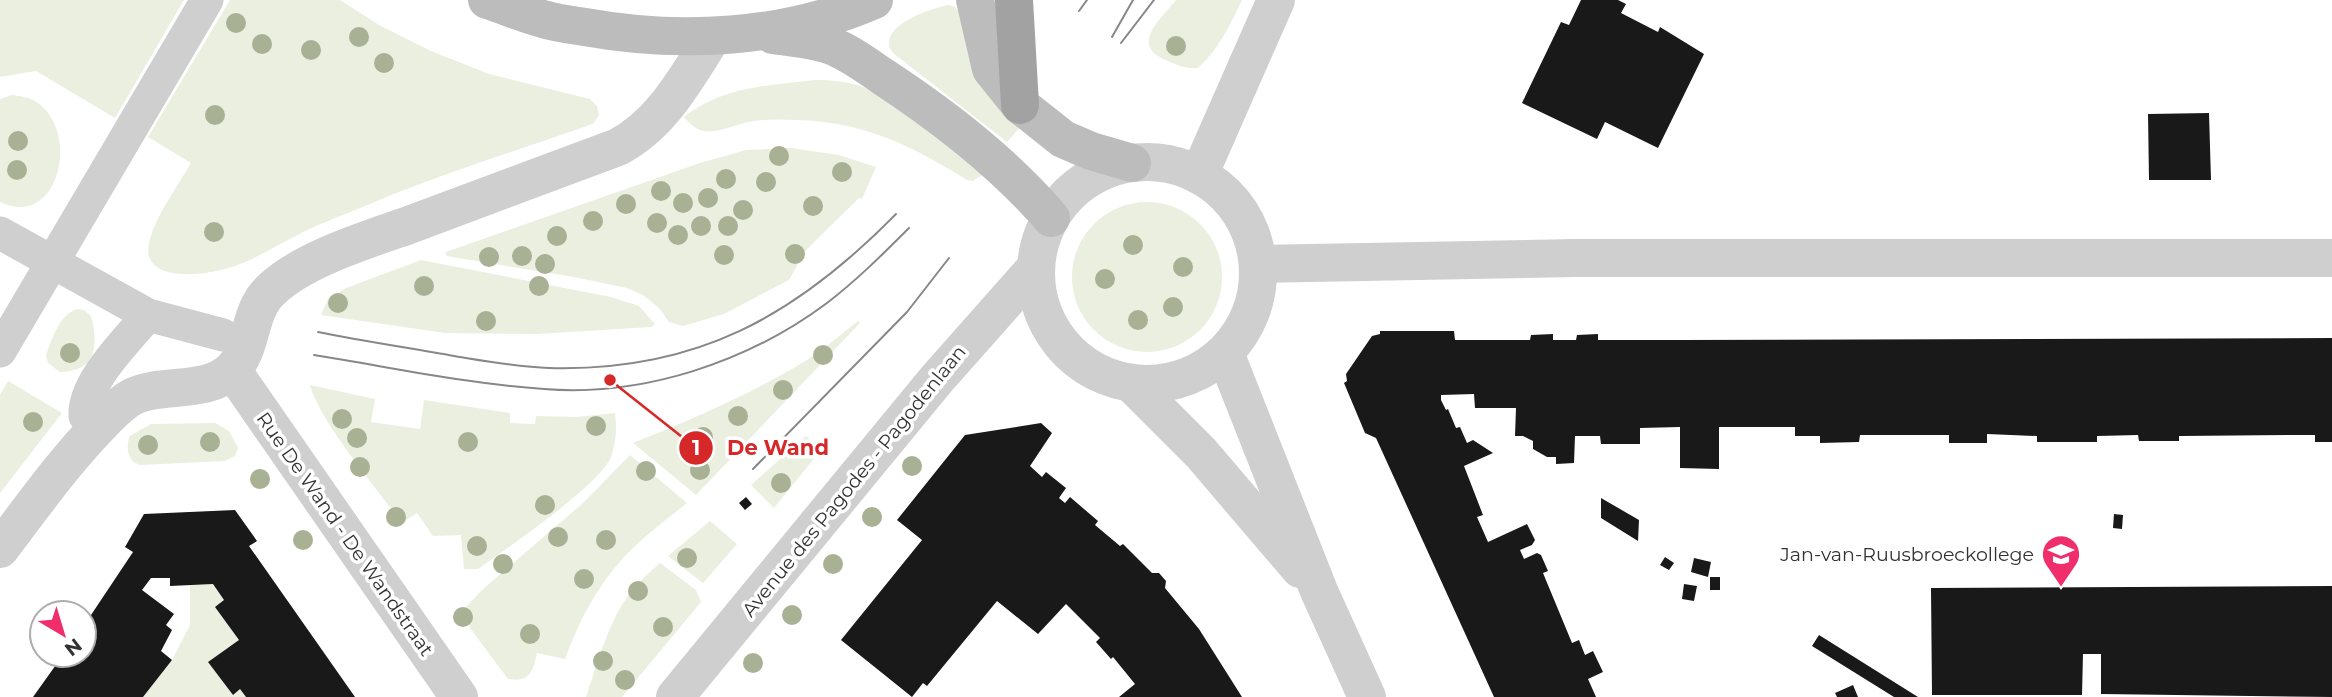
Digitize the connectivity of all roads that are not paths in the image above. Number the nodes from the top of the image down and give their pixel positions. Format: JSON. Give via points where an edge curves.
{"nodes":[{"id":1,"x":207,"y":0,"type":"edge"},
{"id":2,"x":487,"y":0,"type":"edge"},
{"id":3,"x":874,"y":0,"type":"edge"},
{"id":4,"x":975,"y":0,"type":"edge"},
{"id":5,"x":1014,"y":0,"type":"edge"},
{"id":6,"x":1276,"y":0,"type":"edge"},
{"id":7,"x":754,"y":32,"type":"junction"},
{"id":8,"x":713,"y":36,"type":"junction"},
{"id":9,"x":1020,"y":105,"type":"junction"},
{"id":10,"x":1132,"y":163,"type":"junction"},
{"id":11,"x":1199,"y":175,"type":"junction"},
{"id":12,"x":1051,"y":218,"type":"junction"},
{"id":13,"x":0,"y":233,"type":"edge"},
{"id":14,"x":2332,"y":258,"type":"edge"},
{"id":15,"x":52,"y":263,"type":"junction"},
{"id":16,"x":1259,"y":264,"type":"junction"},
{"id":17,"x":1036,"y":267,"type":"junction"},
{"id":18,"x":148,"y":315,"type":"junction"},
{"id":19,"x":0,"y":351,"type":"edge"},
{"id":20,"x":227,"y":353,"type":"junction"},
{"id":21,"x":1225,"y":354,"type":"junction"},
{"id":22,"x":1130,"y":383,"type":"junction"},
{"id":23,"x":85,"y":416,"type":"dead end"},
{"id":24,"x":0,"y":549,"type":"edge"},
{"id":25,"x":1319,"y":592,"type":"junction"},
{"id":26,"x":459,"y":697,"type":"edge"},
{"id":27,"x":674,"y":697,"type":"edge"},
{"id":28,"x":1367,"y":697,"type":"edge"}],
"edges":[{"from":1,"to":15,"type":"street"},
{"from":2,"to":8,"type":"main road","via":[[545,20],[628,35]]},
{"from":3,"to":7,"type":"main road"},
{"from":4,"to":9,"type":"main road","via":[[991,69]]},
{"from":5,"to":9,"type":"highway"},
{"from":6,"to":11,"type":"street"},
{"from":7,"to":8,"type":"main road"},
{"from":7,"to":12,"type":"main road","via":[[831,45],[853,56],[965,138],[1024,187]]},
{"from":8,"to":20,"type":"street","via":[[663,112],[632,139],[341,250],[287,276],[261,300],[242,356]]},
{"from":9,"to":10,"type":"main road","via":[[1063,139]]},
{"from":10,"to":11,"type":"street","via":[[1158,162]]},
{"from":10,"to":12,"type":"street","via":[[1100,172],[1072,192]]},
{"from":11,"to":16,"type":"street","via":[[1236,205],[1252,233]]},
{"from":12,"to":17,"type":"street"},
{"from":13,"to":15,"type":"street"},
{"from":14,"to":16,"type":"street","via":[[1575,258]]},
{"from":15,"to":18,"type":"street"},
{"from":15,"to":19,"type":"street"},
{"from":16,"to":21,"type":"street","via":[[1257,297],[1245,327]]},
{"from":17,"to":22,"type":"street","via":[[1038,298],[1048,325],[1063,346],[1105,377]]},
{"from":17,"to":27,"type":"street","name":"Avenue des Pagodes - Pagodenlaan","via":[[943,371]]},
{"from":18,"to":20,"type":"street"},
{"from":18,"to":23,"type":"street","via":[[86,396]]},
{"from":20,"to":24,"type":"street","via":[[216,380],[144,392],[118,406],[80,446]]},
{"from":20,"to":26,"type":"street","name":"Rue De Wand - De Wandstraat"},
{"from":21,"to":22,"type":"street","via":[[1194,375],[1151,384]]},
{"from":21,"to":25,"type":"street"},
{"from":22,"to":25,"type":"street","via":[[1201,453]]},
{"from":25,"to":28,"type":"street"}]}
